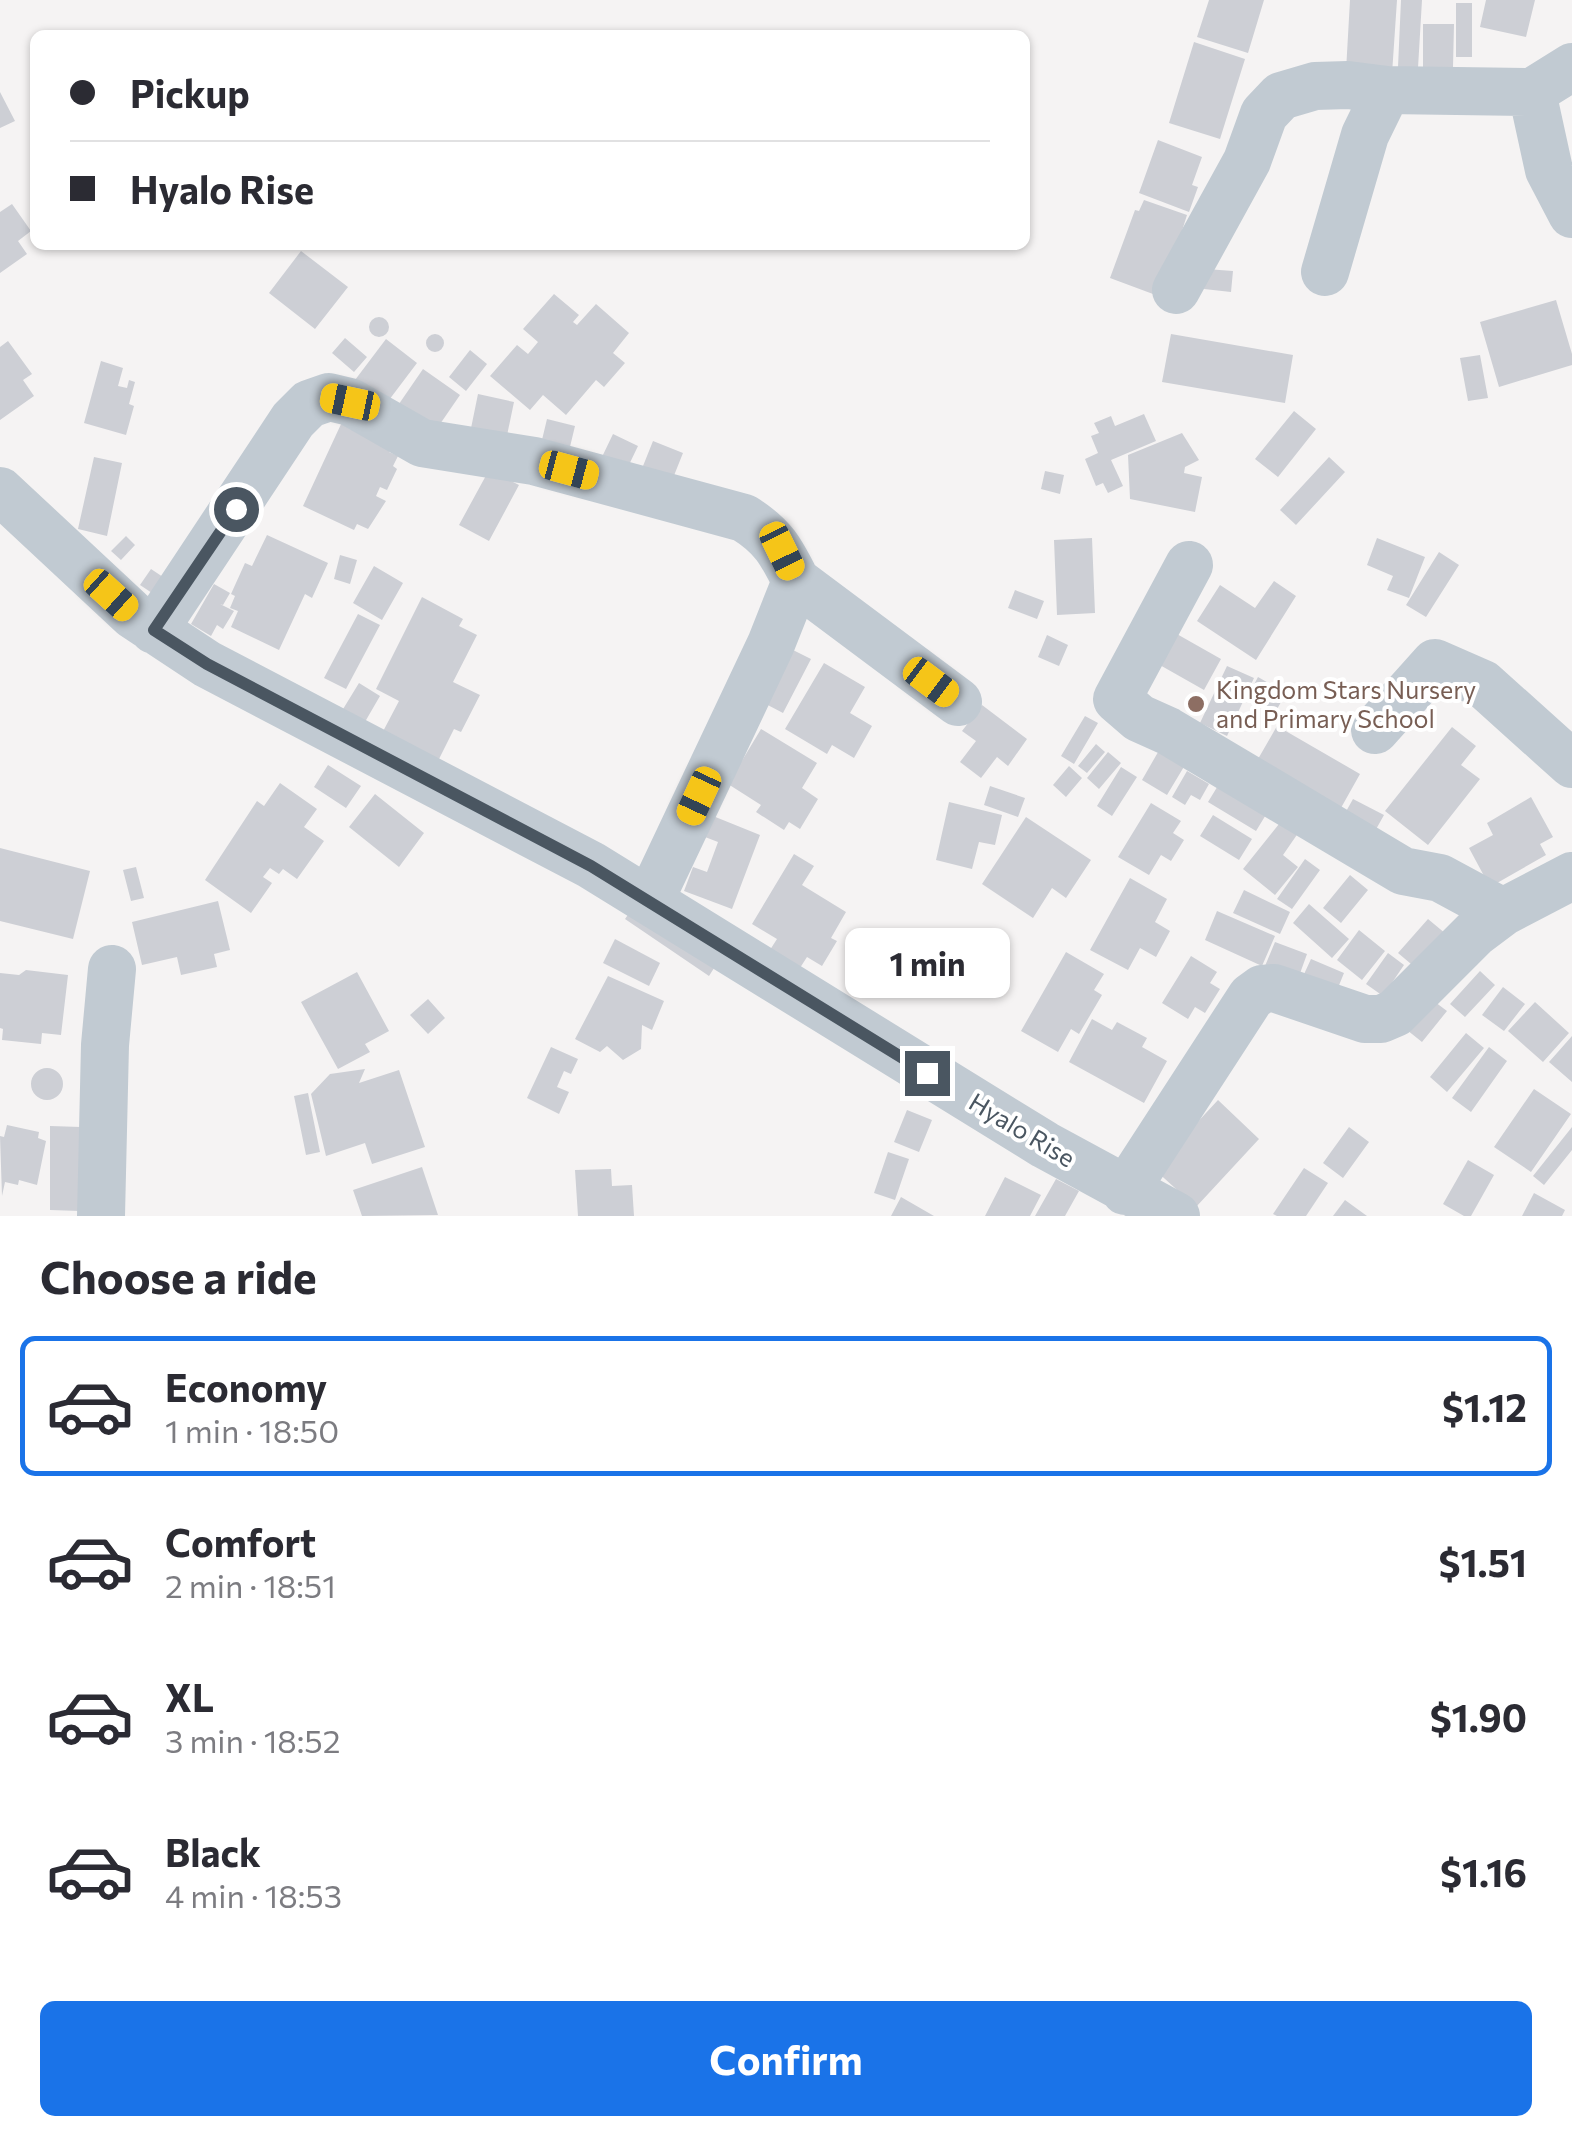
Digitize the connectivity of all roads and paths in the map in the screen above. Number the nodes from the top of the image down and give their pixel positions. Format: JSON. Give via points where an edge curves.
{"nodes":[{"id":1,"x":1572,"y":67,"type":"edge"},
{"id":2,"x":1388,"y":90,"type":"junction"},
{"id":3,"x":1532,"y":92,"type":"junction"},
{"id":4,"x":1572,"y":214,"type":"edge"},
{"id":5,"x":1325,"y":272,"type":"dead end"},
{"id":6,"x":1176,"y":290,"type":"dead end"},
{"id":7,"x":0,"y":491,"type":"edge"},
{"id":8,"x":1190,"y":565,"type":"dead end"},
{"id":9,"x":796,"y":581,"type":"junction"},
{"id":10,"x":154,"y":630,"type":"junction"},
{"id":11,"x":958,"y":702,"type":"dead end"},
{"id":12,"x":1376,"y":730,"type":"dead end"},
{"id":13,"x":1572,"y":764,"type":"edge"},
{"id":14,"x":1572,"y":876,"type":"edge"},
{"id":15,"x":650,"y":900,"type":"junction"},
{"id":16,"x":1503,"y":912,"type":"junction"},
{"id":17,"x":112,"y":969,"type":"dead end"},
{"id":18,"x":1125,"y":1191,"type":"junction"},
{"id":19,"x":101,"y":1216,"type":"edge"},
{"id":20,"x":1176,"y":1216,"type":"edge"}],
"edges":[{"from":1,"to":3,"type":"street"},
{"from":2,"to":3,"type":"street"},
{"from":2,"to":5,"type":"street","via":[[1365,135]]},
{"from":2,"to":6,"type":"street","via":[[1315,86],[1281,96],[1264,114]]},
{"from":3,"to":4,"type":"street","via":[[1549,170]]},
{"from":7,"to":10,"type":"street","name":"Hyalo Rise"},
{"from":8,"to":16,"type":"street","via":[[1116,700],[1404,871],[1440,878]]},
{"from":9,"to":10,"type":"street","via":[[767,532],[744,518],[534,461],[422,443],[350,402],[328,397],[293,420]]},
{"from":9,"to":11,"type":"street"},
{"from":9,"to":15,"type":"street"},
{"from":10,"to":15,"type":"street","name":"Hyalo Rise"},
{"from":12,"to":13,"type":"street","via":[[1435,663],[1483,684]]},
{"from":14,"to":16,"type":"street"},
{"from":15,"to":18,"type":"street","name":"Hyalo Rise"},
{"from":16,"to":18,"type":"street","via":[[1381,1019],[1274,988],[1251,997]]},
{"from":17,"to":19,"type":"street"},
{"from":18,"to":20,"type":"street","name":"Hyalo Rise"}]}
